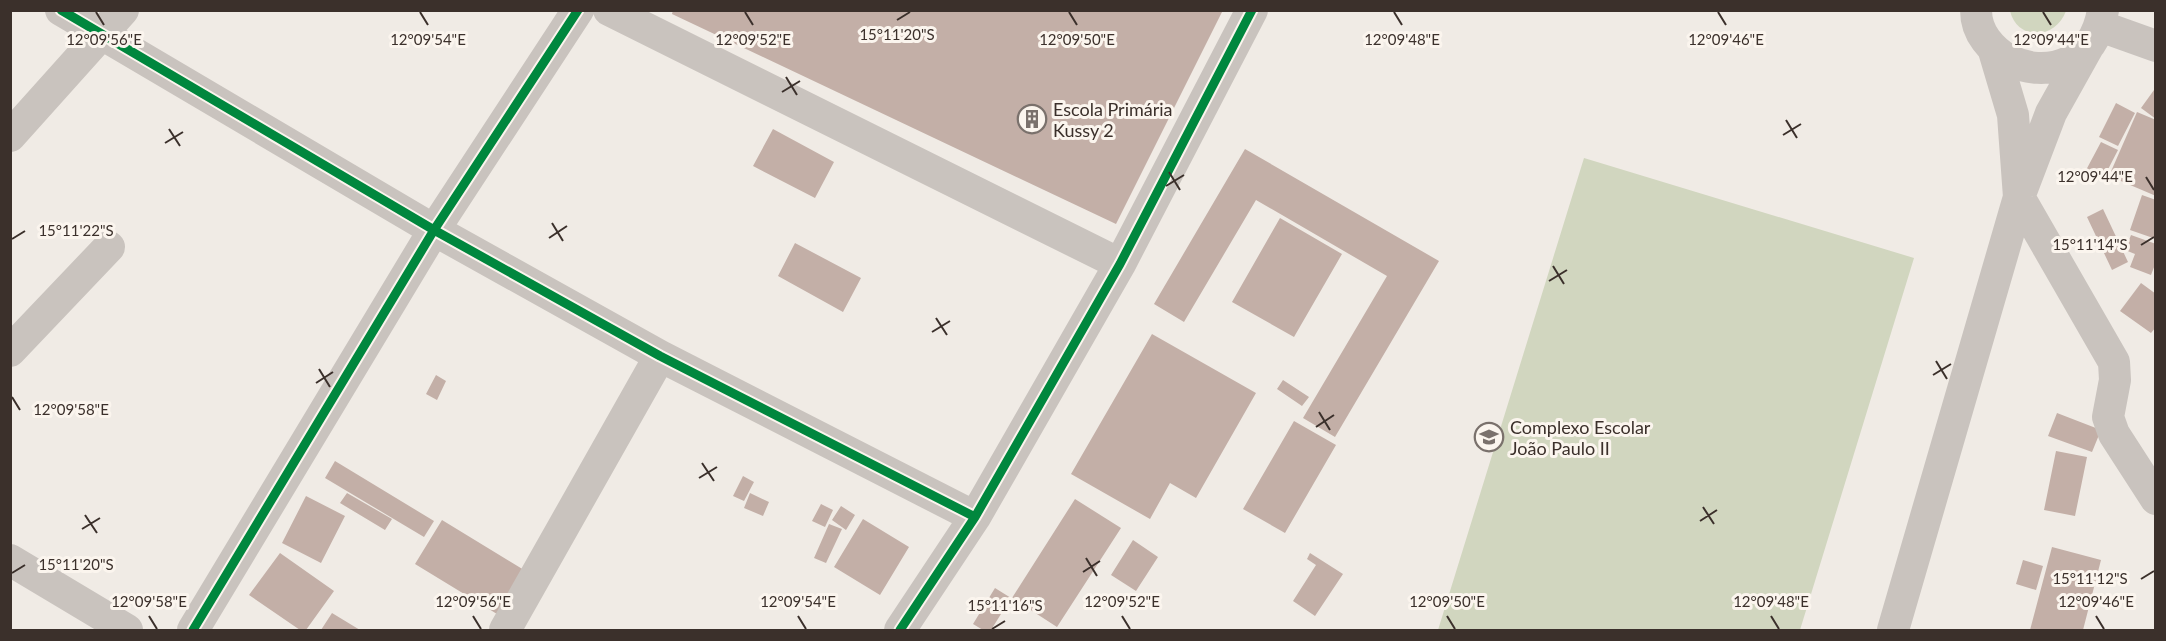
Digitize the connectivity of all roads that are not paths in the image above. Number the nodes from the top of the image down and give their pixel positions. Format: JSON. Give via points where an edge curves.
{"nodes":[{"id":1,"x":61,"y":10,"type":"edge"},
{"id":2,"x":123,"y":10,"type":"edge"},
{"id":3,"x":578,"y":10,"type":"edge"},
{"id":4,"x":609,"y":10,"type":"edge"},
{"id":5,"x":1252,"y":10,"type":"edge"},
{"id":6,"x":1976,"y":10,"type":"edge"},
{"id":7,"x":2097,"y":27,"type":"edge"},
{"id":8,"x":101,"y":36,"type":"junction"},
{"id":9,"x":2156,"y":46,"type":"edge"},
{"id":10,"x":1994,"y":51,"type":"junction"},
{"id":11,"x":10,"y":136,"type":"edge"},
{"id":12,"x":2019,"y":197,"type":"junction"},
{"id":13,"x":434,"y":230,"type":"junction"},
{"id":14,"x":109,"y":247,"type":"dead end"},
{"id":15,"x":1120,"y":264,"type":"junction"},
{"id":16,"x":10,"y":351,"type":"edge"},
{"id":17,"x":660,"y":356,"type":"junction"},
{"id":18,"x":2156,"y":499,"type":"edge"},
{"id":19,"x":975,"y":517,"type":"junction"},
{"id":20,"x":10,"y":560,"type":"edge"},
{"id":21,"x":127,"y":630,"type":"edge"},
{"id":22,"x":193,"y":630,"type":"edge"},
{"id":23,"x":505,"y":630,"type":"edge"},
{"id":24,"x":900,"y":630,"type":"edge"},
{"id":25,"x":1893,"y":630,"type":"edge"}],
"edges":[{"from":1,"to":8,"type":"street"},
{"from":2,"to":8,"type":"street"},
{"from":3,"to":13,"type":"street"},
{"from":4,"to":15,"type":"street"},
{"from":5,"to":15,"type":"street"},
{"from":6,"to":10,"type":"street","via":[[1983,35]]},
{"from":7,"to":9,"type":"street"},
{"from":7,"to":10,"type":"street","via":[[2073,59],[2053,68],[2011,63]]},
{"from":7,"to":12,"type":"street","via":[[2051,113]]},
{"from":8,"to":11,"type":"street"},
{"from":8,"to":13,"type":"street"},
{"from":10,"to":12,"type":"street","via":[[2013,115]]},
{"from":12,"to":18,"type":"street","via":[[2114,362],[2108,417],[2114,434]]},
{"from":12,"to":25,"type":"street"},
{"from":13,"to":17,"type":"street"},
{"from":13,"to":22,"type":"street"},
{"from":14,"to":16,"type":"street"},
{"from":15,"to":19,"type":"street"},
{"from":17,"to":19,"type":"street"},
{"from":17,"to":23,"type":"street"},
{"from":19,"to":24,"type":"street"},
{"from":20,"to":21,"type":"street"}]}
